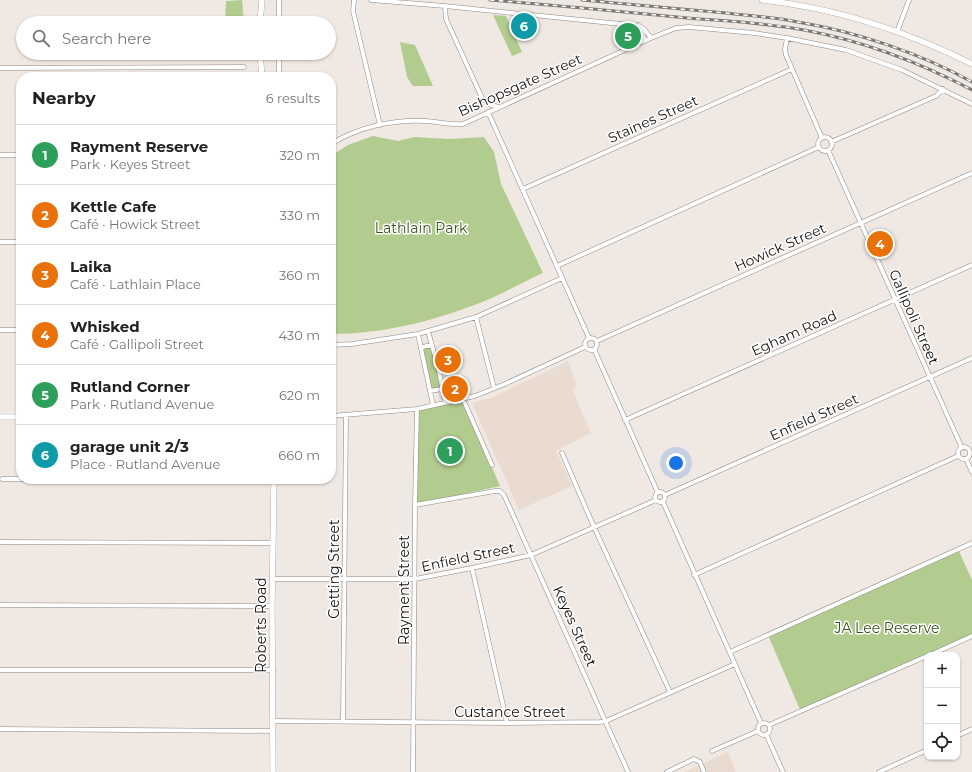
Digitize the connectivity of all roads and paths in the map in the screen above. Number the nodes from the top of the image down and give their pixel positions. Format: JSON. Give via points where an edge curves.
{"nodes":[{"id":1,"x":262,"y":0,"type":"edge"},
{"id":2,"x":279,"y":0,"type":"edge"},
{"id":3,"x":354,"y":0,"type":"edge"},
{"id":4,"x":371,"y":0,"type":"edge"},
{"id":5,"x":762,"y":0,"type":"edge"},
{"id":6,"x":909,"y":0,"type":"edge"},
{"id":7,"x":445,"y":6,"type":"junction"},
{"id":8,"x":261,"y":16,"type":"edge"},
{"id":9,"x":279,"y":16,"type":"edge"},
{"id":10,"x":620,"y":24,"type":"junction"},
{"id":11,"x":897,"y":32,"type":"junction"},
{"id":12,"x":651,"y":38,"type":"junction"},
{"id":13,"x":787,"y":38,"type":"junction"},
{"id":14,"x":645,"y":41,"type":"junction"},
{"id":15,"x":261,"y":60,"type":"edge"},
{"id":16,"x":279,"y":60,"type":"edge"},
{"id":17,"x":972,"y":64,"type":"edge"},
{"id":18,"x":244,"y":67,"type":"dead end"},
{"id":19,"x":0,"y":68,"type":"edge"},
{"id":20,"x":792,"y":69,"type":"junction"},
{"id":21,"x":262,"y":72,"type":"edge"},
{"id":22,"x":279,"y":72,"type":"edge"},
{"id":23,"x":943,"y":89,"type":"junction"},
{"id":24,"x":972,"y":104,"type":"edge"},
{"id":25,"x":499,"y":107,"type":"junction"},
{"id":26,"x":488,"y":112,"type":"junction"},
{"id":27,"x":380,"y":125,"type":"junction"},
{"id":28,"x":822,"y":138,"type":"junction"},
{"id":29,"x":336,"y":141,"type":"edge"},
{"id":30,"x":831,"y":142,"type":"junction"},
{"id":31,"x":819,"y":147,"type":"junction"},
{"id":32,"x":828,"y":150,"type":"junction"},
{"id":33,"x":0,"y":155,"type":"edge"},
{"id":34,"x":16,"y":155,"type":"edge"},
{"id":35,"x":972,"y":173,"type":"edge"},
{"id":36,"x":522,"y":189,"type":"junction"},
{"id":37,"x":860,"y":223,"type":"junction"},
{"id":38,"x":0,"y":242,"type":"edge"},
{"id":39,"x":16,"y":242,"type":"edge"},
{"id":40,"x":972,"y":265,"type":"edge"},
{"id":41,"x":557,"y":266,"type":"junction"},
{"id":42,"x":562,"y":278,"type":"junction"},
{"id":43,"x":895,"y":300,"type":"junction"},
{"id":44,"x":476,"y":317,"type":"junction"},
{"id":45,"x":0,"y":330,"type":"edge"},
{"id":46,"x":16,"y":330,"type":"edge"},
{"id":47,"x":428,"y":331,"type":"junction"},
{"id":48,"x":418,"y":334,"type":"junction"},
{"id":49,"x":589,"y":338,"type":"junction"},
{"id":50,"x":597,"y":341,"type":"junction"},
{"id":51,"x":336,"y":344,"type":"edge"},
{"id":52,"x":432,"y":346,"type":"junction"},
{"id":53,"x":586,"y":347,"type":"junction"},
{"id":54,"x":421,"y":348,"type":"junction"},
{"id":55,"x":594,"y":349,"type":"junction"},
{"id":56,"x":972,"y":358,"type":"edge"},
{"id":57,"x":929,"y":377,"type":"junction"},
{"id":58,"x":494,"y":388,"type":"junction"},
{"id":59,"x":442,"y":389,"type":"junction"},
{"id":60,"x":430,"y":391,"type":"junction"},
{"id":61,"x":463,"y":398,"type":"junction"},
{"id":62,"x":445,"y":402,"type":"junction"},
{"id":63,"x":433,"y":405,"type":"junction"},
{"id":64,"x":417,"y":409,"type":"junction"},
{"id":65,"x":0,"y":416,"type":"edge"},
{"id":66,"x":336,"y":416,"type":"edge"},
{"id":67,"x":346,"y":416,"type":"junction"},
{"id":68,"x":16,"y":417,"type":"edge"},
{"id":69,"x":625,"y":420,"type":"junction"},
{"id":70,"x":962,"y":448,"type":"junction"},
{"id":71,"x":970,"y":450,"type":"edge"},
{"id":72,"x":562,"y":453,"type":"dead end"},
{"id":73,"x":958,"y":456,"type":"junction"},
{"id":74,"x":966,"y":459,"type":"junction"},
{"id":75,"x":492,"y":465,"type":"dead end"},
{"id":76,"x":972,"y":472,"type":"edge"},
{"id":77,"x":2,"y":479,"type":"dead end"},
{"id":78,"x":16,"y":479,"type":"edge"},
{"id":79,"x":274,"y":484,"type":"edge"},
{"id":80,"x":658,"y":493,"type":"junction"},
{"id":81,"x":665,"y":495,"type":"junction"},
{"id":82,"x":656,"y":500,"type":"junction"},
{"id":83,"x":663,"y":502,"type":"junction"},
{"id":84,"x":415,"y":505,"type":"junction"},
{"id":85,"x":594,"y":527,"type":"junction"},
{"id":86,"x":0,"y":542,"type":"edge"},
{"id":87,"x":972,"y":542,"type":"edge"},
{"id":88,"x":273,"y":543,"type":"junction"},
{"id":89,"x":531,"y":555,"type":"junction"},
{"id":90,"x":472,"y":568,"type":"junction"},
{"id":91,"x":694,"y":575,"type":"junction"},
{"id":92,"x":345,"y":578,"type":"junction"},
{"id":93,"x":273,"y":579,"type":"junction"},
{"id":94,"x":415,"y":579,"type":"junction"},
{"id":95,"x":0,"y":605,"type":"edge"},
{"id":96,"x":272,"y":606,"type":"junction"},
{"id":97,"x":972,"y":636,"type":"edge"},
{"id":98,"x":730,"y":652,"type":"junction"},
{"id":99,"x":937,"y":652,"type":"edge"},
{"id":100,"x":924,"y":658,"type":"edge"},
{"id":101,"x":735,"y":664,"type":"junction"},
{"id":102,"x":0,"y":670,"type":"edge"},
{"id":103,"x":273,"y":670,"type":"junction"},
{"id":104,"x":670,"y":692,"type":"junction"},
{"id":105,"x":273,"y":720,"type":"junction"},
{"id":106,"x":343,"y":722,"type":"junction"},
{"id":107,"x":414,"y":722,"type":"junction"},
{"id":108,"x":606,"y":722,"type":"junction"},
{"id":109,"x":507,"y":723,"type":"junction"},
{"id":110,"x":761,"y":723,"type":"junction"},
{"id":111,"x":769,"y":726,"type":"junction"},
{"id":112,"x":0,"y":729,"type":"edge"},
{"id":113,"x":972,"y":729,"type":"edge"},
{"id":114,"x":272,"y":731,"type":"junction"},
{"id":115,"x":758,"y":731,"type":"junction"},
{"id":116,"x":766,"y":734,"type":"junction"},
{"id":117,"x":960,"y":735,"type":"edge"},
{"id":118,"x":712,"y":751,"type":"dead end"},
{"id":119,"x":924,"y":751,"type":"edge"},
{"id":120,"x":273,"y":772,"type":"edge"},
{"id":121,"x":413,"y":772,"type":"edge"},
{"id":122,"x":628,"y":772,"type":"edge"},
{"id":123,"x":667,"y":772,"type":"edge"},
{"id":124,"x":704,"y":772,"type":"edge"},
{"id":125,"x":783,"y":772,"type":"edge"},
{"id":126,"x":879,"y":772,"type":"edge"}],
"edges":[{"from":1,"to":8,"type":"main road"},
{"from":2,"to":9,"type":"street"},
{"from":3,"to":27,"type":"street","via":[[353,11]]},
{"from":4,"to":7,"type":"street"},
{"from":5,"to":11,"type":"main road","via":[[835,13]]},
{"from":6,"to":11,"type":"street"},
{"from":7,"to":10,"type":"street"},
{"from":7,"to":25,"type":"street","via":[[446,19],[482,98]]},
{"from":10,"to":12,"type":"street","via":[[638,25],[644,28]]},
{"from":10,"to":14,"type":"street","via":[[638,27]]},
{"from":11,"to":17,"type":"main road","via":[[942,49]]},
{"from":12,"to":13,"type":"street","name":"Bishopsgate Street","via":[[676,28],[689,27]]},
{"from":12,"to":14,"type":"street","name":"Bishopsgate Street"},
{"from":13,"to":20,"type":"street","via":[[785,49]]},
{"from":13,"to":23,"type":"street","name":"Bishopsgate Street","via":[[846,50],[902,70]]},
{"from":14,"to":25,"type":"street","name":"Bishopsgate Street"},
{"from":15,"to":21,"type":"main road"},
{"from":16,"to":22,"type":"street"},
{"from":18,"to":19,"type":"street"},
{"from":20,"to":28,"type":"street"},
{"from":20,"to":36,"type":"street","name":"Staines Street"},
{"from":23,"to":24,"type":"street","name":"Bishopsgate Street"},
{"from":23,"to":30,"type":"street","via":[[936,96]]},
{"from":25,"to":26,"type":"street","name":"Bishopsgate Street"},
{"from":26,"to":27,"type":"street","name":"Bishopsgate Street","via":[[463,124],[427,121]]},
{"from":26,"to":36,"type":"street"},
{"from":27,"to":29,"type":"street","name":"Bishopsgate Street","via":[[350,134]]},
{"from":28,"to":30,"type":"street","via":[[827,138]]},
{"from":28,"to":31,"type":"street","via":[[818,142]]},
{"from":30,"to":32,"type":"street"},
{"from":31,"to":32,"type":"street","via":[[822,151]]},
{"from":31,"to":41,"type":"street"},
{"from":32,"to":37,"type":"street","name":"Gallipoli Street"},
{"from":33,"to":34,"type":"street"},
{"from":35,"to":37,"type":"street","name":"Howick Street"},
{"from":36,"to":41,"type":"street"},
{"from":37,"to":43,"type":"street","name":"Gallipoli Street"},
{"from":37,"to":50,"type":"street","name":"Howick Street"},
{"from":38,"to":39,"type":"street"},
{"from":40,"to":43,"type":"street","name":"Egham Road"},
{"from":41,"to":42,"type":"street"},
{"from":42,"to":44,"type":"street"},
{"from":42,"to":49,"type":"street"},
{"from":43,"to":57,"type":"street","name":"Gallipoli Street"},
{"from":43,"to":69,"type":"street","name":"Egham Road"},
{"from":44,"to":47,"type":"street"},
{"from":44,"to":58,"type":"street"},
{"from":45,"to":46,"type":"street"},
{"from":47,"to":48,"type":"street"},
{"from":47,"to":52,"type":"street"},
{"from":48,"to":51,"type":"street"},
{"from":48,"to":54,"type":"street"},
{"from":49,"to":50,"type":"street"},
{"from":49,"to":53,"type":"street","via":[[585,341]]},
{"from":50,"to":55,"type":"street","via":[[597,347]]},
{"from":52,"to":54,"type":"street"},
{"from":52,"to":59,"type":"street"},
{"from":53,"to":55,"type":"street"},
{"from":53,"to":58,"type":"street"},
{"from":54,"to":60,"type":"street"},
{"from":55,"to":69,"type":"street"},
{"from":56,"to":57,"type":"street","name":"Enfield Street"},
{"from":57,"to":70,"type":"street","name":"Gallipoli Street"},
{"from":57,"to":81,"type":"street","name":"Enfield Street"},
{"from":58,"to":61,"type":"street"},
{"from":59,"to":60,"type":"street"},
{"from":59,"to":62,"type":"street"},
{"from":60,"to":63,"type":"street"},
{"from":61,"to":62,"type":"street"},
{"from":61,"to":75,"type":"street"},
{"from":62,"to":63,"type":"street"},
{"from":63,"to":64,"type":"street"},
{"from":64,"to":67,"type":"street"},
{"from":64,"to":84,"type":"street","name":"Rayment Street"},
{"from":65,"to":68,"type":"main road"},
{"from":66,"to":67,"type":"street"},
{"from":67,"to":92,"type":"street","name":"Getting Street"},
{"from":69,"to":80,"type":"street"},
{"from":70,"to":71,"type":"street"},
{"from":70,"to":73,"type":"street","via":[[958,450]]},
{"from":71,"to":74,"type":"street"},
{"from":72,"to":85,"type":"street"},
{"from":73,"to":74,"type":"street"},
{"from":73,"to":91,"type":"street"},
{"from":74,"to":76,"type":"street"},
{"from":77,"to":78,"type":"street"},
{"from":79,"to":88,"type":"main road","name":"Roberts Road"},
{"from":80,"to":81,"type":"street"},
{"from":80,"to":82,"type":"street"},
{"from":81,"to":83,"type":"street"},
{"from":82,"to":83,"type":"street"},
{"from":82,"to":85,"type":"street","name":"Enfield Street"},
{"from":83,"to":91,"type":"street"},
{"from":84,"to":89,"type":"street","name":"Keyes Street","via":[[500,491]]},
{"from":84,"to":94,"type":"street","name":"Rayment Street"},
{"from":85,"to":89,"type":"street","name":"Enfield Street"},
{"from":85,"to":104,"type":"street"},
{"from":86,"to":88,"type":"street"},
{"from":87,"to":98,"type":"street"},
{"from":88,"to":93,"type":"main road","name":"Roberts Road"},
{"from":89,"to":90,"type":"street","name":"Enfield Street"},
{"from":89,"to":108,"type":"street","name":"Keyes Street"},
{"from":90,"to":94,"type":"street","name":"Enfield Street"},
{"from":90,"to":109,"type":"street"},
{"from":91,"to":98,"type":"street"},
{"from":92,"to":93,"type":"street","name":"Enfield Street"},
{"from":92,"to":94,"type":"street","name":"Enfield Street"},
{"from":92,"to":106,"type":"street","name":"Getting Street"},
{"from":93,"to":96,"type":"main road","name":"Roberts Road"},
{"from":94,"to":107,"type":"street","name":"Rayment Street"},
{"from":95,"to":96,"type":"street"},
{"from":96,"to":103,"type":"main road","name":"Roberts Road"},
{"from":97,"to":99,"type":"street"},
{"from":98,"to":101,"type":"street"},
{"from":100,"to":111,"type":"street"},
{"from":101,"to":104,"type":"street","name":"Custance Street"},
{"from":101,"to":110,"type":"street"},
{"from":102,"to":103,"type":"street"},
{"from":103,"to":105,"type":"main road","name":"Roberts Road"},
{"from":104,"to":108,"type":"street","name":"Custance Street"},
{"from":105,"to":106,"type":"street","name":"Custance Street"},
{"from":105,"to":114,"type":"main road","name":"Roberts Road"},
{"from":106,"to":107,"type":"street","name":"Custance Street"},
{"from":107,"to":109,"type":"street","name":"Custance Street"},
{"from":107,"to":121,"type":"street","name":"Rayment Street"},
{"from":108,"to":109,"type":"street","name":"Custance Street"},
{"from":108,"to":122,"type":"street","name":"Keyes Street"},
{"from":110,"to":111,"type":"street"},
{"from":110,"to":115,"type":"street","via":[[757,727]]},
{"from":111,"to":116,"type":"street","via":[[770,730]]},
{"from":112,"to":114,"type":"street"},
{"from":113,"to":117,"type":"street"},
{"from":114,"to":120,"type":"main road","name":"Roberts Road"},
{"from":115,"to":116,"type":"street","via":[[762,735]]},
{"from":115,"to":118,"type":"street"},
{"from":116,"to":125,"type":"street"},
{"from":119,"to":126,"type":"street"},
{"from":123,"to":124,"type":"street","via":[[694,759],[700,762]]}]}
